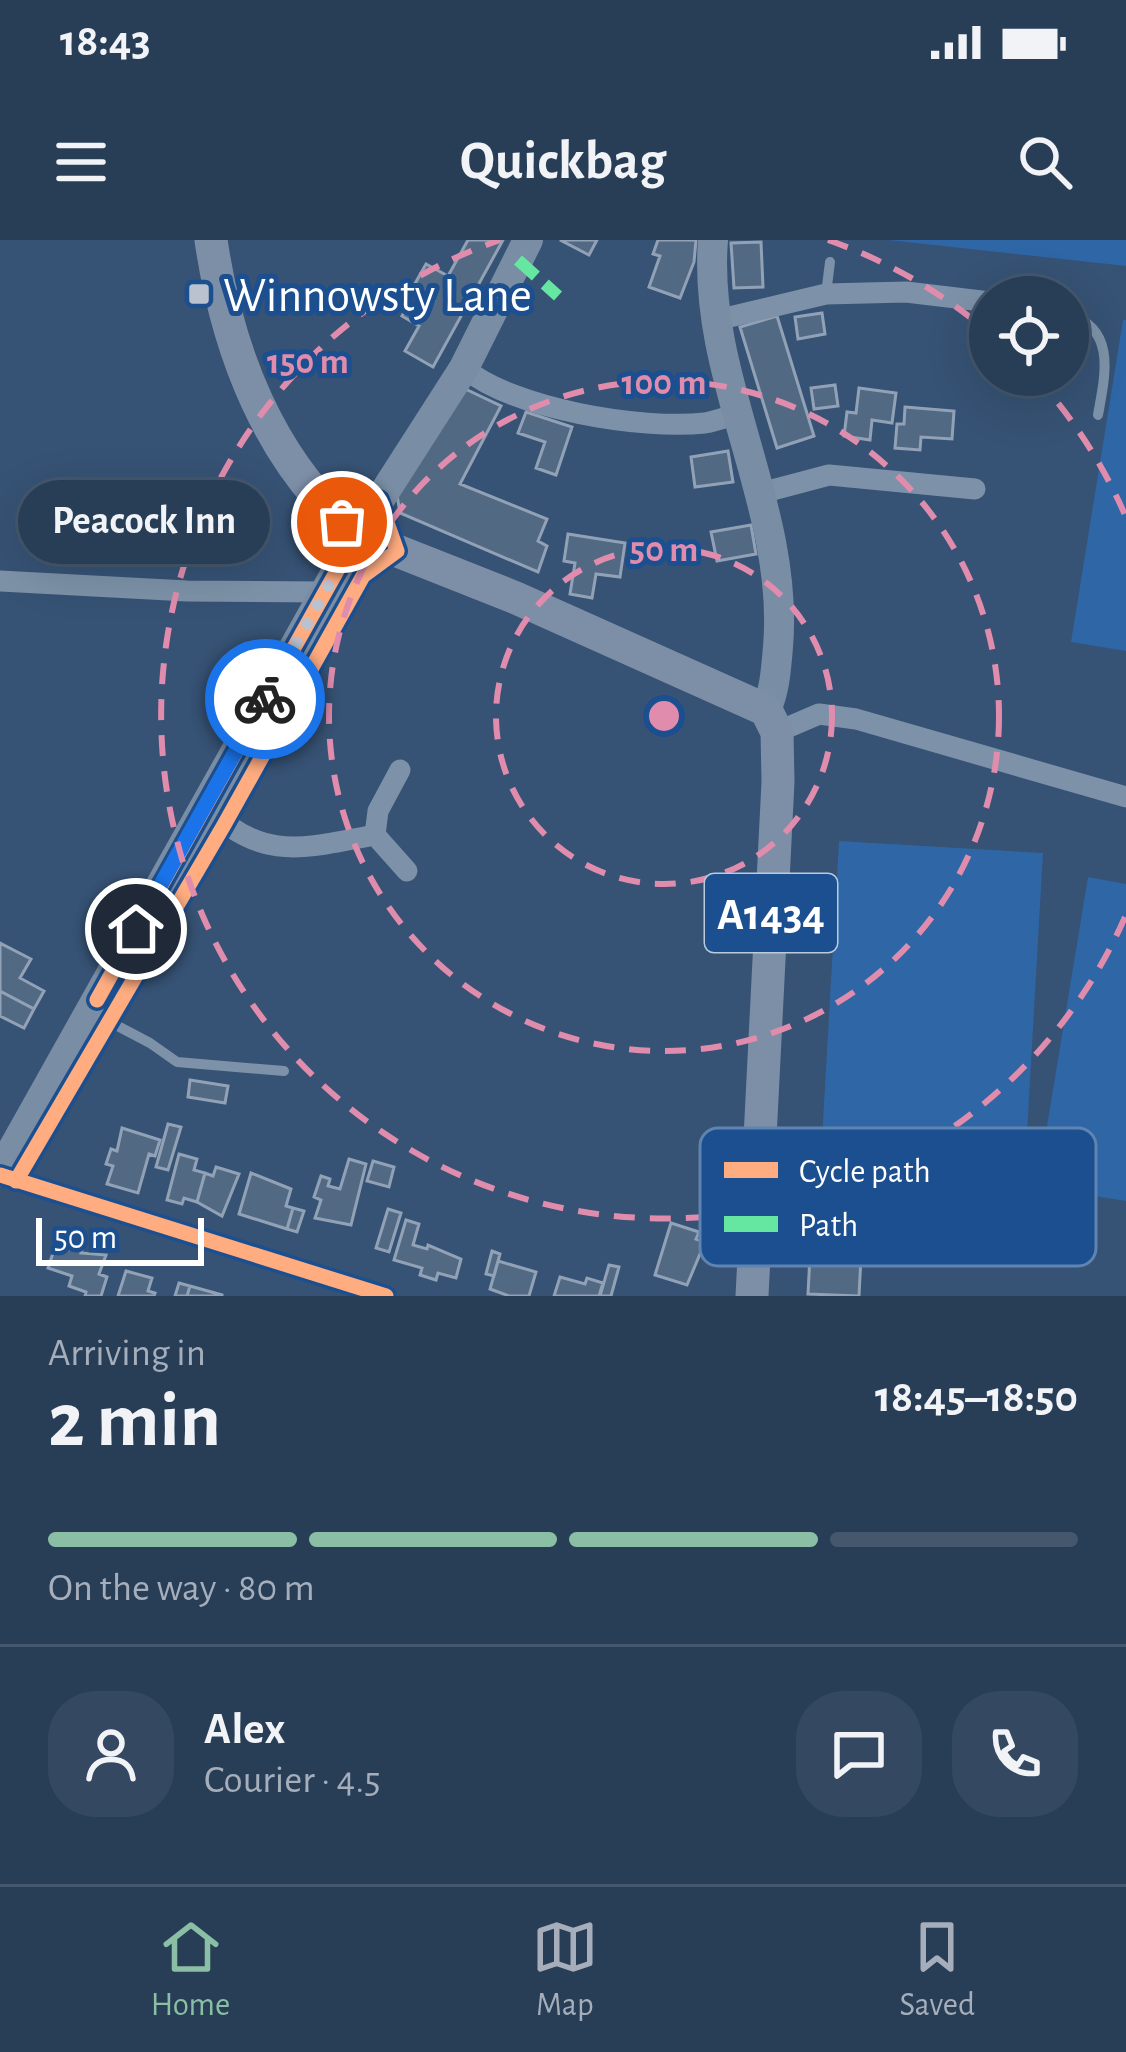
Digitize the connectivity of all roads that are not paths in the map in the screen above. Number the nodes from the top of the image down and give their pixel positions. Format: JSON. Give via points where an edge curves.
{"nodes":[{"id":1,"x":211,"y":240,"type":"edge"},
{"id":2,"x":528,"y":240,"type":"edge"},
{"id":3,"x":713,"y":240,"type":"edge"},
{"id":4,"x":830,"y":262,"type":"dead end"},
{"id":5,"x":826,"y":294,"type":"junction"},
{"id":6,"x":969,"y":300,"type":"edge"},
{"id":7,"x":717,"y":320,"type":"junction"},
{"id":8,"x":1089,"y":324,"type":"edge"},
{"id":9,"x":464,"y":368,"type":"junction"},
{"id":10,"x":740,"y":413,"type":"junction"},
{"id":11,"x":1098,"y":415,"type":"dead end"},
{"id":12,"x":975,"y":489,"type":"dead end"},
{"id":13,"x":761,"y":493,"type":"junction"},
{"id":14,"x":357,"y":535,"type":"junction"},
{"id":15,"x":0,"y":581,"type":"edge"},
{"id":16,"x":329,"y":586,"type":"junction"},
{"id":17,"x":772,"y":721,"type":"junction"},
{"id":18,"x":400,"y":770,"type":"dead end"},
{"id":19,"x":1126,"y":797,"type":"edge"},
{"id":20,"x":204,"y":805,"type":"junction"},
{"id":21,"x":375,"y":835,"type":"junction"},
{"id":22,"x":407,"y":871,"type":"dead end"},
{"id":23,"x":90,"y":1012,"type":"junction"},
{"id":24,"x":284,"y":1071,"type":"dead end"},
{"id":25,"x":758,"y":1128,"type":"edge"},
{"id":26,"x":0,"y":1174,"type":"edge"},
{"id":27,"x":753,"y":1266,"type":"edge"},
{"id":28,"x":386,"y":1296,"type":"edge"},
{"id":29,"x":752,"y":1296,"type":"edge"}],
"edges":[{"from":1,"to":14,"type":"main road","via":[[219,293],[255,398],[302,480]]},
{"from":2,"to":9,"type":"street"},
{"from":3,"to":7,"type":"street"},
{"from":4,"to":5,"type":"lane"},
{"from":5,"to":6,"type":"street"},
{"from":5,"to":7,"type":"street"},
{"from":7,"to":10,"type":"street"},
{"from":8,"to":11,"type":"lane","via":[[1100,334],[1106,368]]},
{"from":9,"to":10,"type":"street","via":[[531,399],[608,418],[695,423]]},
{"from":9,"to":14,"type":"street"},
{"from":10,"to":13,"type":"street"},
{"from":12,"to":13,"type":"street","via":[[829,475]]},
{"from":13,"to":17,"type":"street","via":[[779,614]]},
{"from":14,"to":16,"type":"street"},
{"from":14,"to":17,"type":"main road","via":[[516,598]]},
{"from":15,"to":16,"type":"street","via":[[290,592]]},
{"from":16,"to":20,"type":"street"},
{"from":17,"to":19,"type":"street","via":[[819,713],[856,719]]},
{"from":17,"to":25,"type":"main road","number":"A1434"},
{"from":18,"to":21,"type":"street"},
{"from":20,"to":21,"type":"street","via":[[224,825],[293,850]]},
{"from":20,"to":23,"type":"street"},
{"from":21,"to":22,"type":"street"},
{"from":23,"to":24,"type":"lane","via":[[177,1062]]},
{"from":23,"to":26,"type":"street"},
{"from":26,"to":28,"type":"street"},
{"from":27,"to":29,"type":"main road","number":"A1434"}]}
